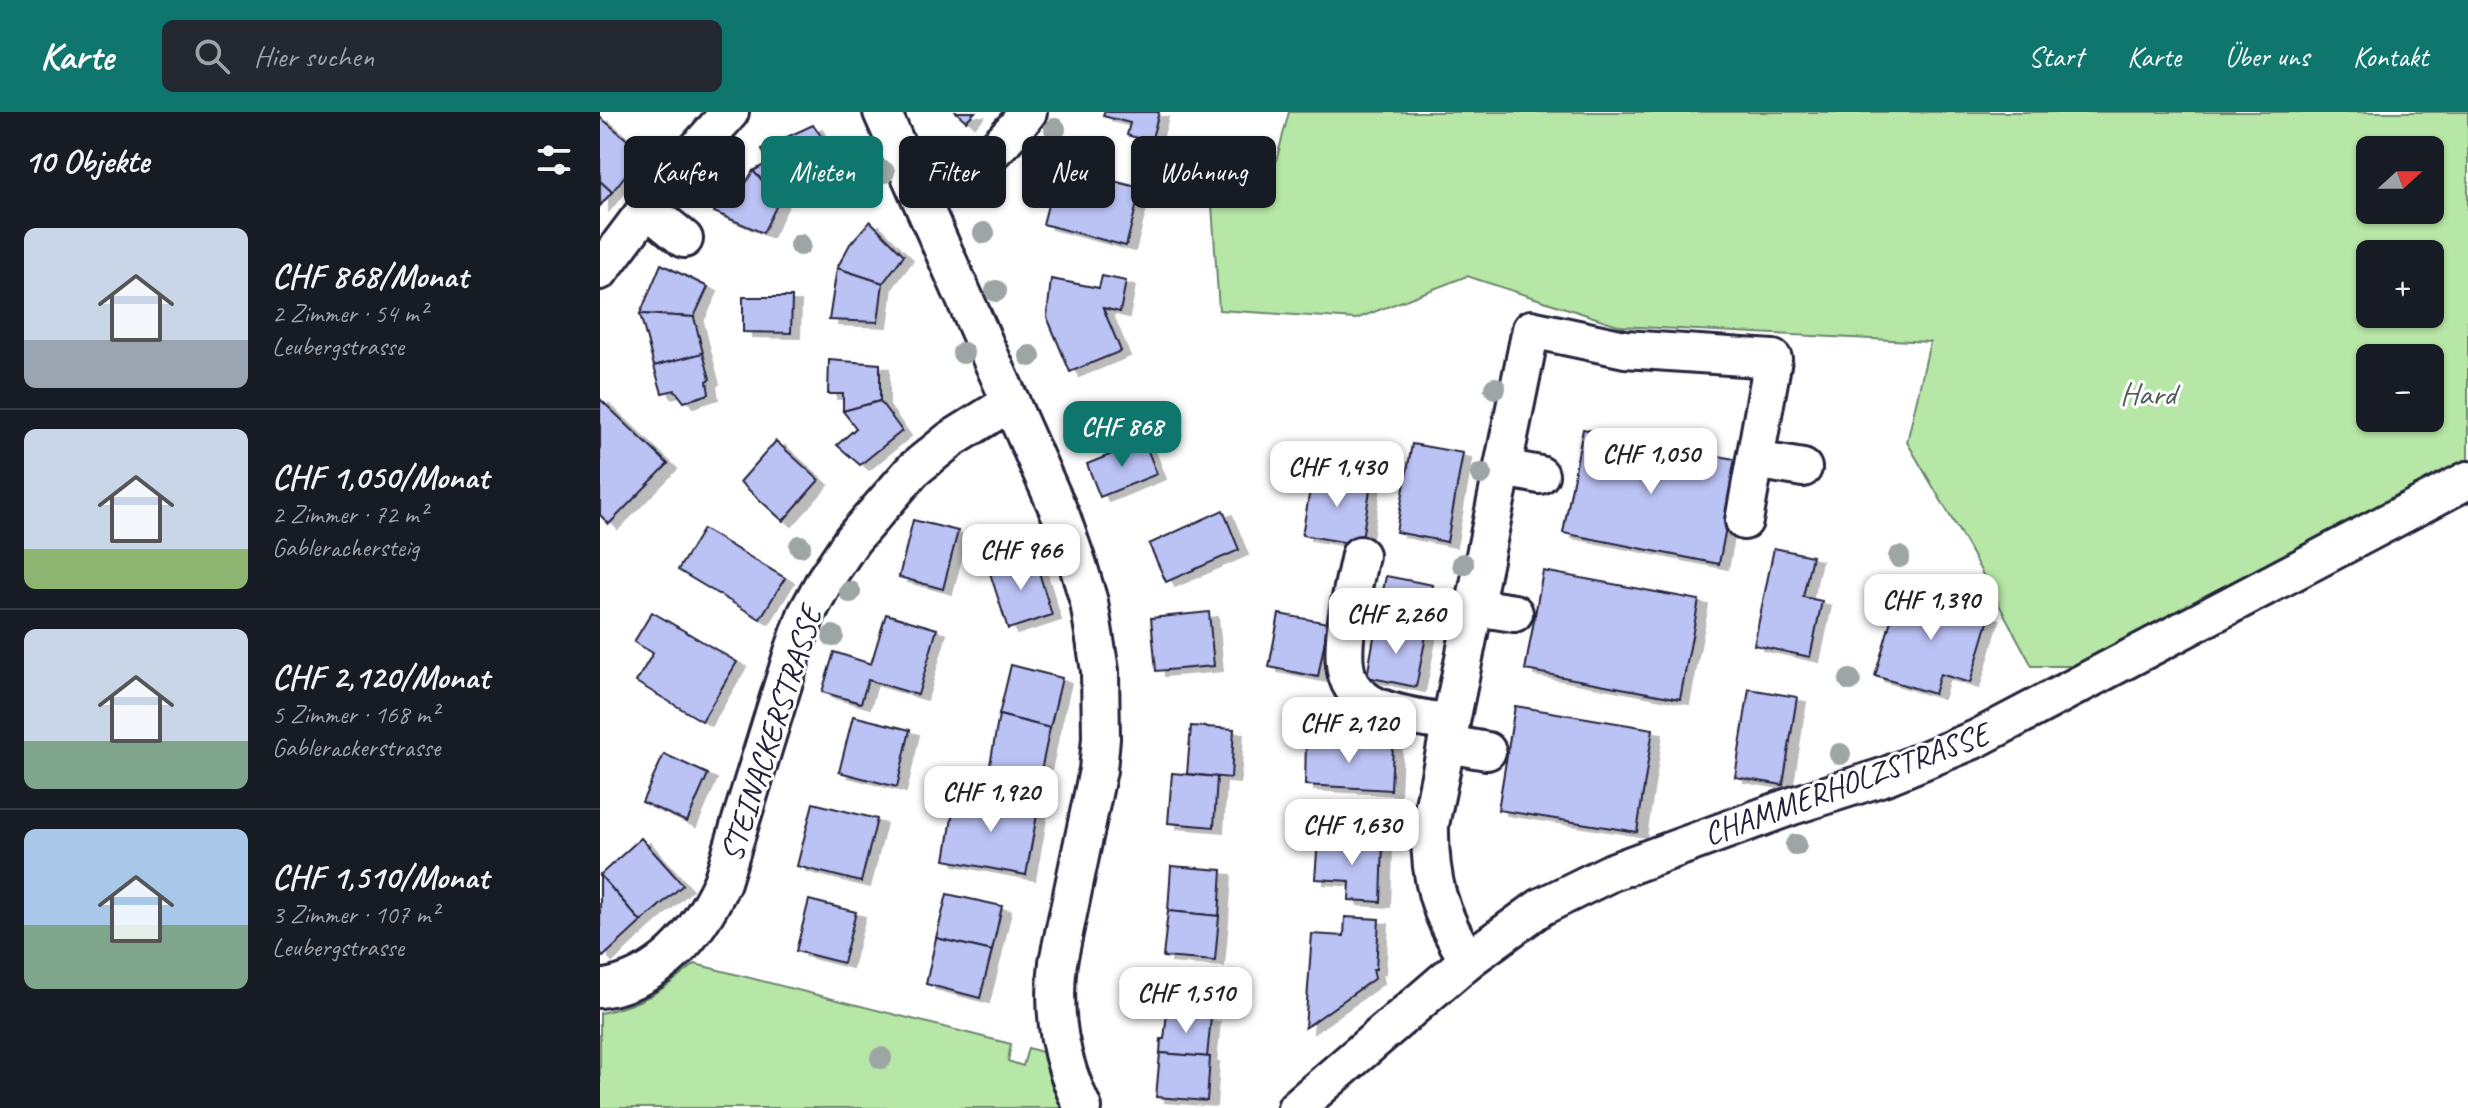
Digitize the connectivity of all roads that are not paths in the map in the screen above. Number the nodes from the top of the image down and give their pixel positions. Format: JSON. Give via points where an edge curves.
{"nodes":[{"id":1,"x":730,"y":112,"type":"edge"},
{"id":2,"x":882,"y":112,"type":"edge"},
{"id":3,"x":1028,"y":112,"type":"edge"},
{"id":4,"x":709,"y":136,"type":"edge"},
{"id":5,"x":1006,"y":136,"type":"edge"},
{"id":6,"x":899,"y":149,"type":"edge"},
{"id":7,"x":646,"y":208,"type":"joint"},
{"id":8,"x":925,"y":208,"type":"edge"},
{"id":9,"x":684,"y":239,"type":"dead end"},
{"id":10,"x":600,"y":271,"type":"edge"},
{"id":11,"x":1011,"y":402,"type":"junction"},
{"id":12,"x":1755,"y":460,"type":"junction"},
{"id":13,"x":1503,"y":468,"type":"junction"},
{"id":14,"x":1803,"y":468,"type":"dead end"},
{"id":15,"x":1540,"y":475,"type":"dead end"},
{"id":16,"x":2468,"y":480,"type":"edge"},
{"id":17,"x":1744,"y":521,"type":"dead end"},
{"id":18,"x":1360,"y":555,"type":"dead end"},
{"id":19,"x":1475,"y":607,"type":"junction"},
{"id":20,"x":1514,"y":613,"type":"dead end"},
{"id":21,"x":1449,"y":733,"type":"junction"},
{"id":22,"x":1487,"y":751,"type":"dead end"},
{"id":23,"x":1468,"y":960,"type":"junction"},
{"id":24,"x":600,"y":989,"type":"edge"},
{"id":25,"x":1083,"y":1108,"type":"edge"},
{"id":26,"x":1296,"y":1108,"type":"edge"}],
"edges":[{"from":1,"to":4,"type":"street"},
{"from":2,"to":6,"type":"street"},
{"from":3,"to":5,"type":"street"},
{"from":7,"to":9,"type":"street"},
{"from":7,"to":10,"type":"street"},
{"from":8,"to":11,"type":"street"},
{"from":11,"to":24,"type":"street","name":"STEINACKERSTRASSE","via":[[913,470],[852,540],[806,615],[708,912],[660,966]]},
{"from":11,"to":25,"type":"street","via":[[1075,554],[1100,671],[1098,770],[1055,990],[1061,1050]]},
{"from":12,"to":13,"type":"street","via":[[1773,359],[1625,349],[1531,329]]},
{"from":12,"to":14,"type":"street"},
{"from":12,"to":17,"type":"street"},
{"from":13,"to":15,"type":"street"},
{"from":13,"to":19,"type":"street"},
{"from":16,"to":23,"type":"street","name":"CHAMMERHOLZSTRASSE","via":[[1976,739],[1612,872],[1541,907]]},
{"from":18,"to":21,"type":"street","via":[[1347,624],[1348,678],[1375,706]]},
{"from":19,"to":20,"type":"street"},
{"from":19,"to":21,"type":"street"},
{"from":21,"to":22,"type":"street"},
{"from":21,"to":23,"type":"street","via":[[1429,853],[1439,904]]},
{"from":23,"to":26,"type":"street","name":"CHAMMERHOLZSTRASSE"}]}
